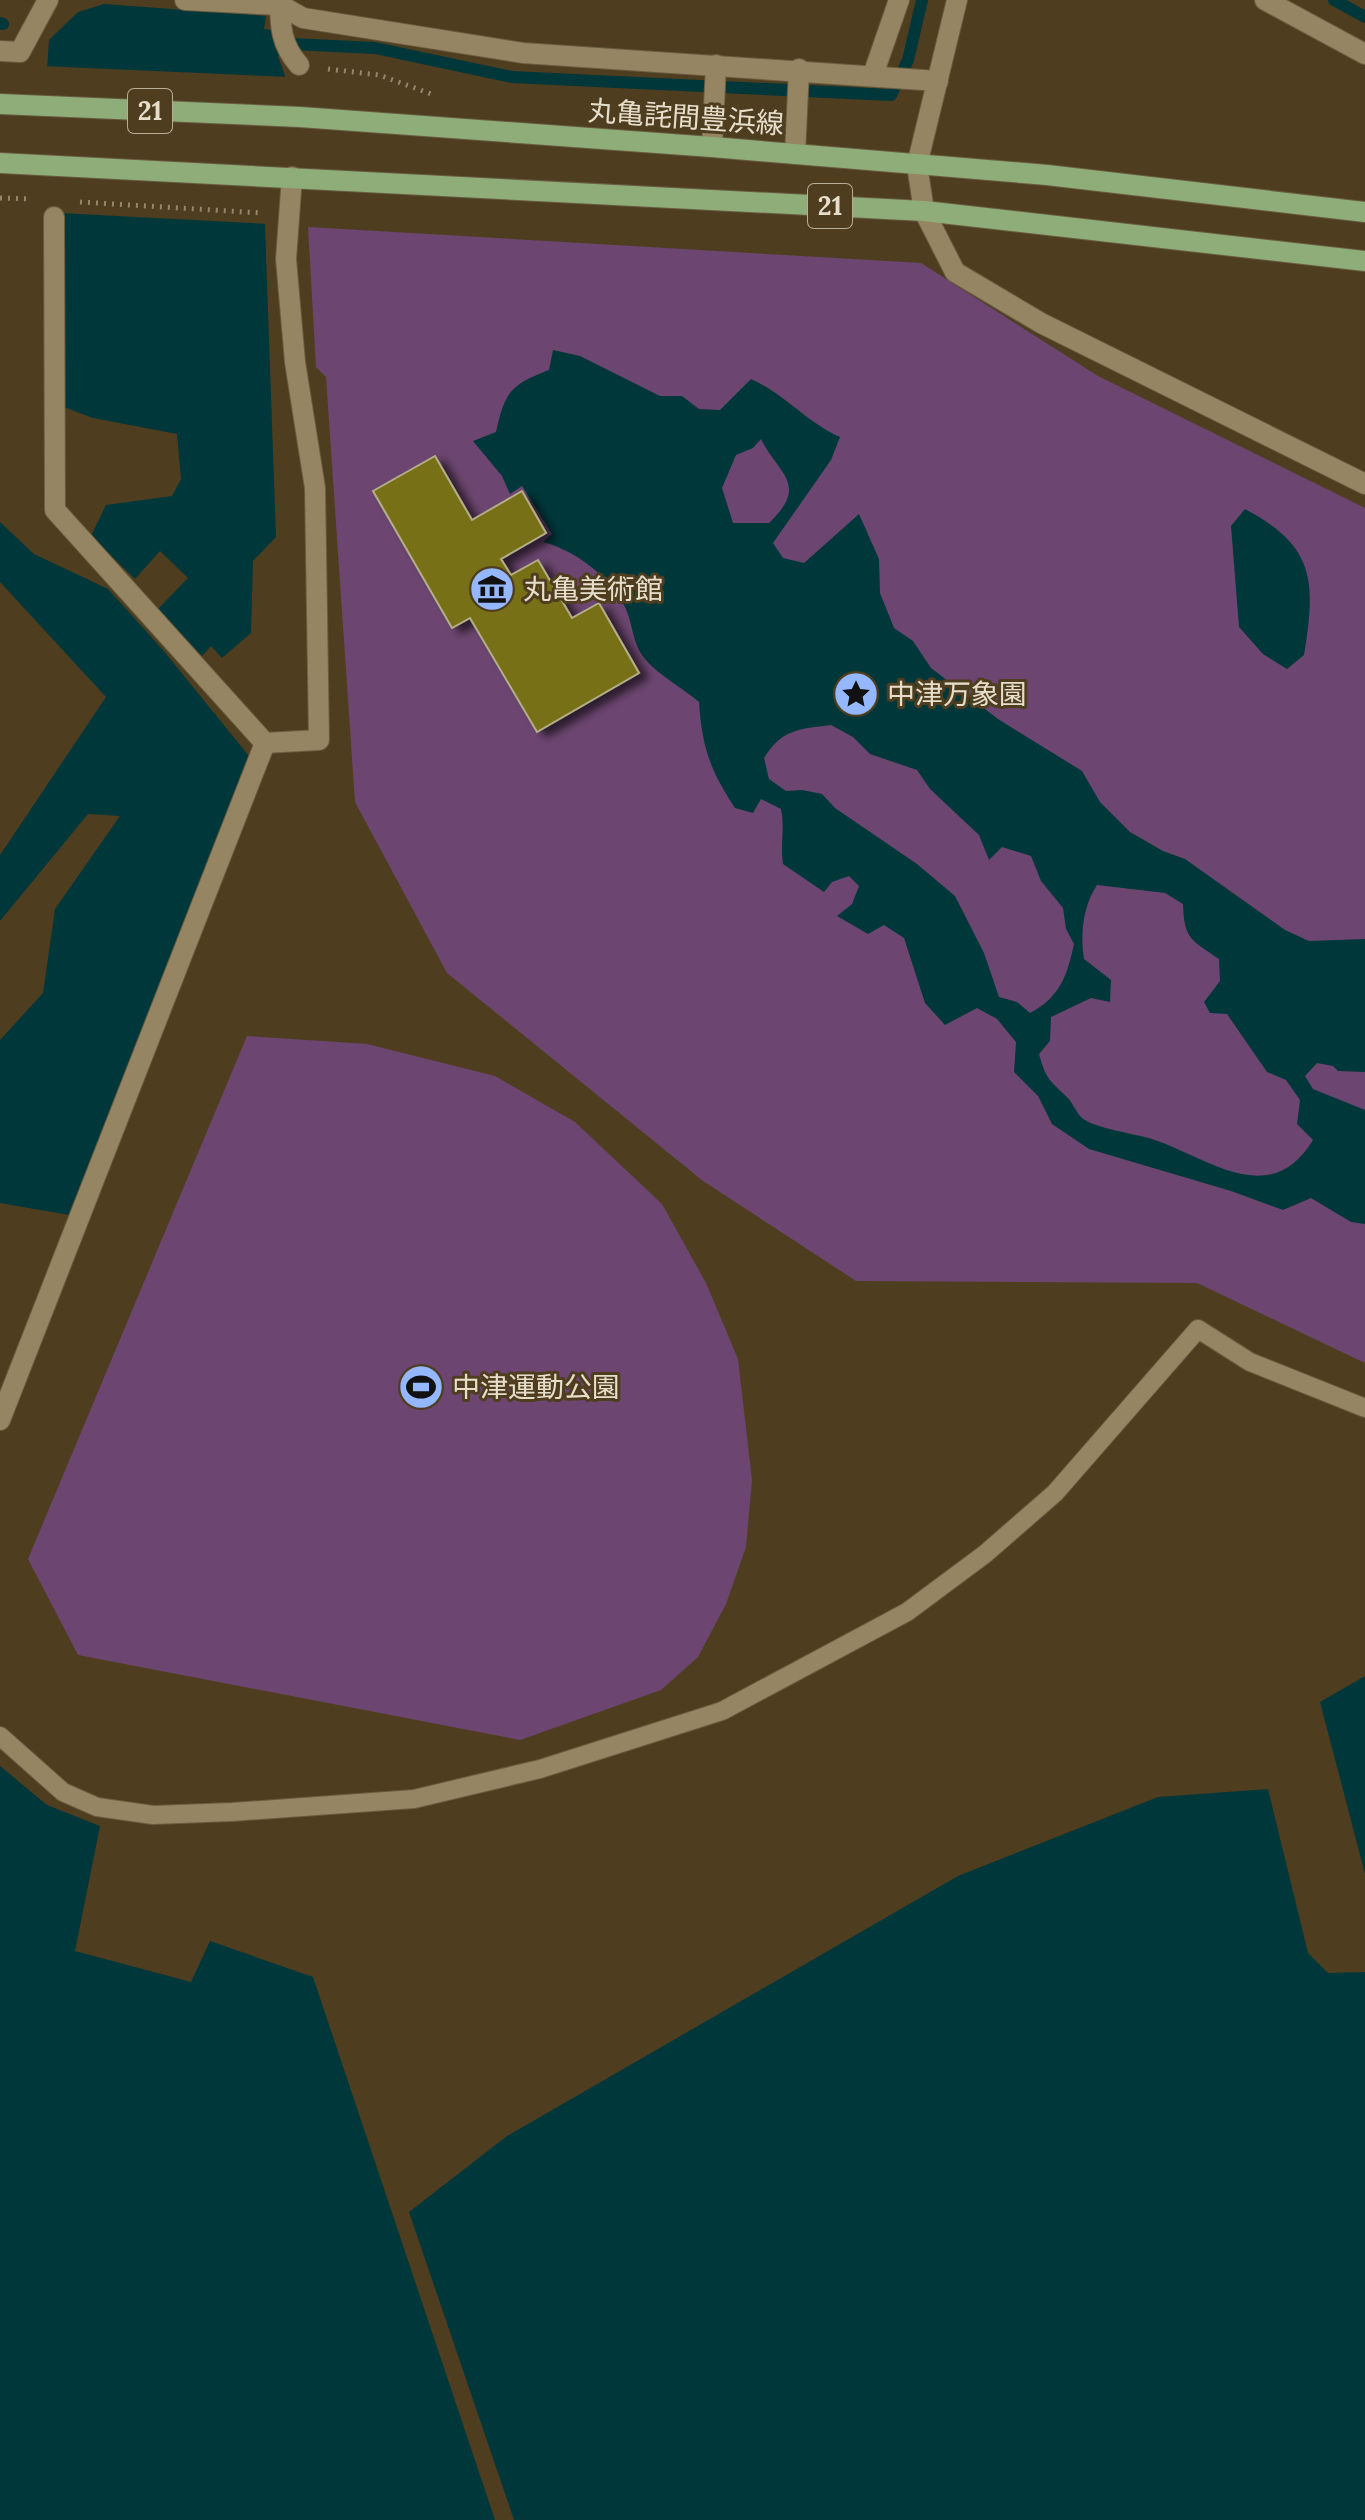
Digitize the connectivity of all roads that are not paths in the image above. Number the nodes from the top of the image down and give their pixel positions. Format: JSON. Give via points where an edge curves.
{"nodes":[{"id":1,"x":48,"y":0,"type":"edge"},
{"id":2,"x":185,"y":0,"type":"edge"},
{"id":3,"x":899,"y":0,"type":"edge"},
{"id":4,"x":957,"y":0,"type":"edge"},
{"id":5,"x":1265,"y":0,"type":"edge"},
{"id":6,"x":280,"y":3,"type":"edge"},
{"id":7,"x":0,"y":51,"type":"edge"},
{"id":8,"x":1365,"y":54,"type":"edge"},
{"id":9,"x":294,"y":60,"type":"road end"},
{"id":10,"x":716,"y":71,"type":"junction"},
{"id":11,"x":878,"y":75,"type":"junction"},
{"id":12,"x":798,"y":76,"type":"junction"},
{"id":13,"x":938,"y":81,"type":"junction"},
{"id":14,"x":0,"y":104,"type":"edge"},
{"id":15,"x":712,"y":147,"type":"junction"},
{"id":16,"x":795,"y":154,"type":"junction"},
{"id":17,"x":0,"y":163,"type":"edge"},
{"id":18,"x":917,"y":165,"type":"junction"},
{"id":19,"x":292,"y":177,"type":"junction"},
{"id":20,"x":924,"y":211,"type":"junction"},
{"id":21,"x":1365,"y":212,"type":"edge"},
{"id":22,"x":54,"y":217,"type":"dead end"},
{"id":23,"x":1365,"y":261,"type":"edge"},
{"id":24,"x":1365,"y":484,"type":"edge"},
{"id":25,"x":265,"y":743,"type":"junction"},
{"id":26,"x":1365,"y":1408,"type":"edge"},
{"id":27,"x":0,"y":1420,"type":"edge"},
{"id":28,"x":0,"y":1736,"type":"edge"}],
"edges":[{"from":1,"to":7,"type":"street","via":[[20,52]]},
{"from":2,"to":6,"type":"street"},
{"from":3,"to":11,"type":"street"},
{"from":4,"to":13,"type":"street"},
{"from":5,"to":8,"type":"street"},
{"from":6,"to":9,"type":"street","via":[[280,31]]},
{"from":6,"to":10,"type":"street","via":[[303,18],[523,53]]},
{"from":10,"to":12,"type":"street"},
{"from":10,"to":15,"type":"street"},
{"from":11,"to":12,"type":"street"},
{"from":11,"to":13,"type":"street"},
{"from":12,"to":16,"type":"street"},
{"from":13,"to":18,"type":"street"},
{"from":14,"to":15,"type":"main road","name":"丸亀詫間豊浜線","number":"21","via":[[300,117]]},
{"from":15,"to":16,"type":"main road","name":"丸亀詫間豊浜線","number":"21"},
{"from":16,"to":18,"type":"main road","name":"丸亀詫間豊浜線","number":"21"},
{"from":17,"to":19,"type":"main road","number":"21"},
{"from":18,"to":20,"type":"street"},
{"from":18,"to":21,"type":"main road","name":"丸亀詫間豊浜線","number":"21"},
{"from":19,"to":20,"type":"main road","number":"21"},
{"from":19,"to":25,"type":"street","via":[[286,259],[295,362],[315,488],[319,740]]},
{"from":20,"to":23,"type":"main road","number":"21"},
{"from":20,"to":24,"type":"street","via":[[955,272],[1041,323]]},
{"from":22,"to":25,"type":"street","via":[[55,510]]},
{"from":25,"to":27,"type":"street"},
{"from":26,"to":28,"type":"lane","via":[[1250,1362],[1198,1329],[1055,1493],[907,1612],[722,1711],[540,1769],[414,1799],[153,1815],[97,1807],[63,1792]]}]}
